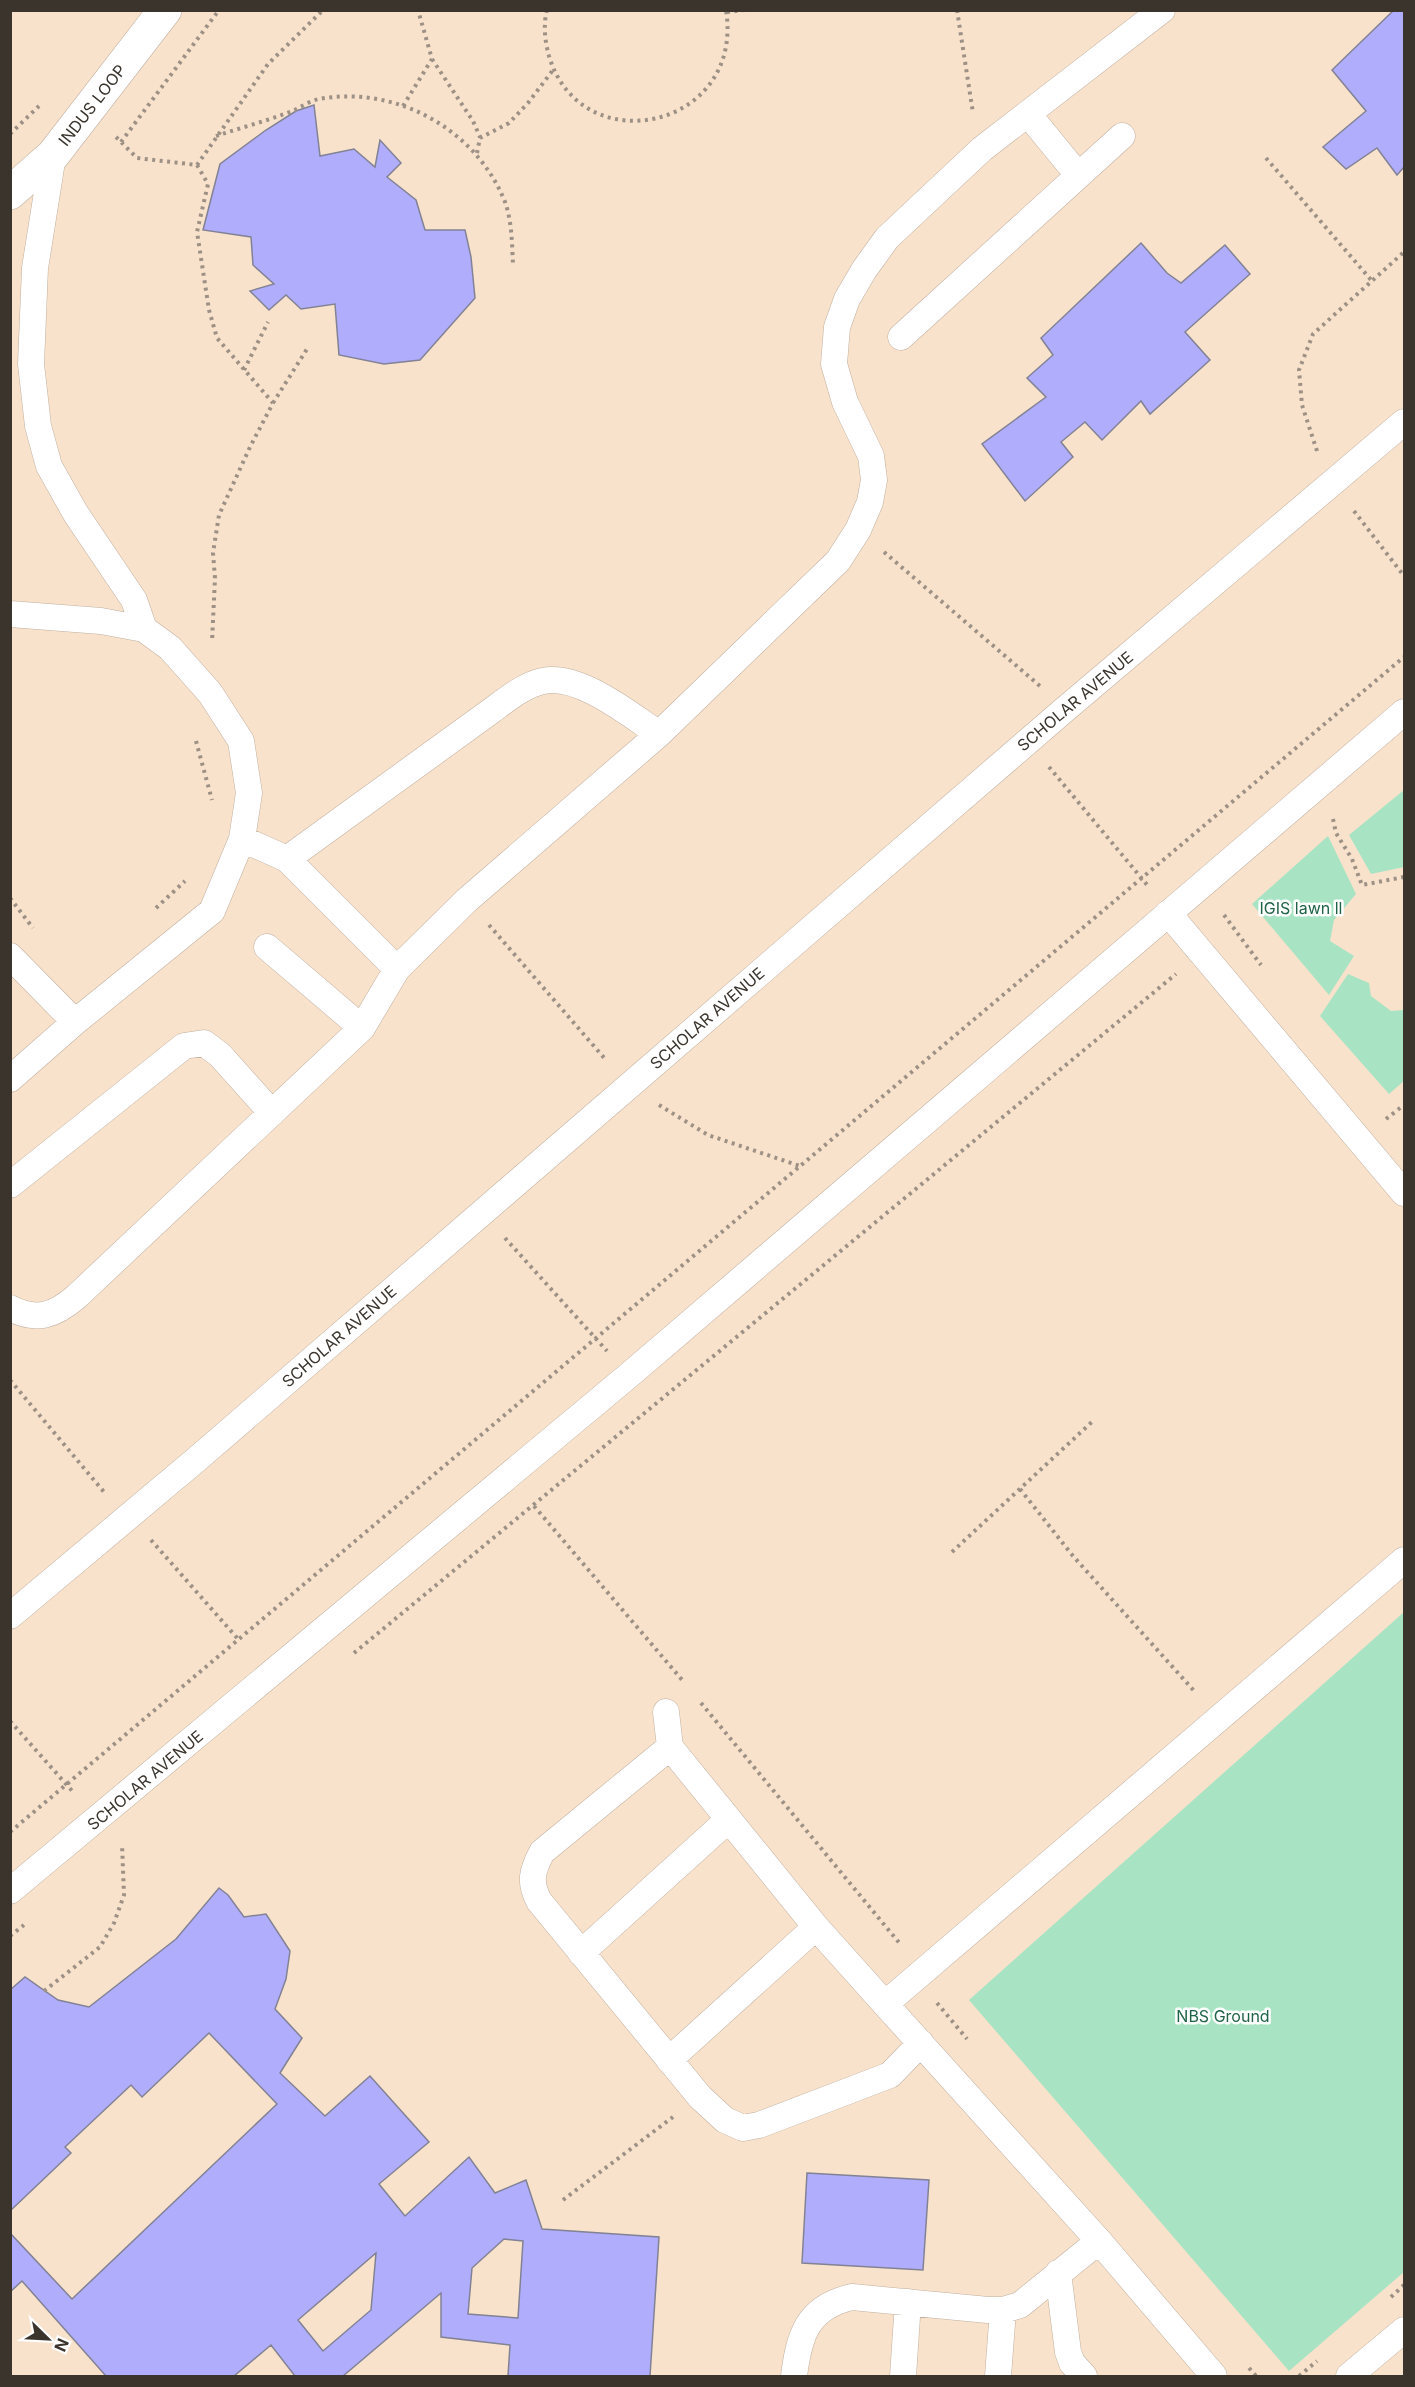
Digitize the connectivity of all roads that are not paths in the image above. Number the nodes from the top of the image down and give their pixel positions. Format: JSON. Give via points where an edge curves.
{"nodes":[{"id":1,"x":165,"y":10,"type":"edge"},
{"id":2,"x":1162,"y":10,"type":"edge"},
{"id":3,"x":1028,"y":114,"type":"junction"},
{"id":4,"x":1122,"y":136,"type":"dead end"},
{"id":5,"x":53,"y":155,"type":"junction"},
{"id":6,"x":1078,"y":176,"type":"junction"},
{"id":7,"x":10,"y":192,"type":"edge"},
{"id":8,"x":901,"y":338,"type":"dead end"},
{"id":9,"x":1404,"y":422,"type":"edge"},
{"id":10,"x":10,"y":614,"type":"edge"},
{"id":11,"x":144,"y":629,"type":"junction"},
{"id":12,"x":1404,"y":712,"type":"edge"},
{"id":13,"x":659,"y":734,"type":"junction"},
{"id":14,"x":242,"y":839,"type":"junction"},
{"id":15,"x":287,"y":859,"type":"junction"},
{"id":16,"x":1168,"y":913,"type":"junction"},
{"id":17,"x":267,"y":947,"type":"dead end"},
{"id":18,"x":13,"y":963,"type":"edge"},
{"id":19,"x":397,"y":969,"type":"junction"},
{"id":20,"x":75,"y":1022,"type":"junction"},
{"id":21,"x":362,"y":1028,"type":"junction"},
{"id":22,"x":10,"y":1079,"type":"edge"},
{"id":23,"x":272,"y":1113,"type":"junction"},
{"id":24,"x":10,"y":1185,"type":"edge"},
{"id":25,"x":1404,"y":1192,"type":"edge"},
{"id":26,"x":10,"y":1308,"type":"edge"},
{"id":27,"x":1404,"y":1560,"type":"edge"},
{"id":28,"x":10,"y":1616,"type":"edge"},
{"id":29,"x":666,"y":1712,"type":"dead end"},
{"id":30,"x":670,"y":1747,"type":"junction"},
{"id":31,"x":728,"y":1820,"type":"junction"},
{"id":32,"x":10,"y":1891,"type":"edge"},
{"id":33,"x":816,"y":1927,"type":"junction"},
{"id":34,"x":581,"y":1953,"type":"junction"},
{"id":35,"x":885,"y":2004,"type":"junction"},
{"id":36,"x":921,"y":2043,"type":"junction"},
{"id":37,"x":669,"y":2060,"type":"junction"},
{"id":38,"x":1099,"y":2241,"type":"junction"},
{"id":39,"x":1059,"y":2273,"type":"junction"},
{"id":40,"x":908,"y":2302,"type":"junction"},
{"id":41,"x":1003,"y":2310,"type":"junction"},
{"id":42,"x":1404,"y":2330,"type":"edge"},
{"id":43,"x":794,"y":2376,"type":"edge"},
{"id":44,"x":903,"y":2376,"type":"edge"},
{"id":45,"x":998,"y":2376,"type":"edge"},
{"id":46,"x":1084,"y":2376,"type":"edge"},
{"id":47,"x":1214,"y":2376,"type":"edge"},
{"id":48,"x":1349,"y":2376,"type":"edge"}],
"edges":[{"from":1,"to":5,"type":"street","name":"INDUS LOOP"},
{"from":2,"to":3,"type":"lane"},
{"from":3,"to":6,"type":"lane"},
{"from":3,"to":13,"type":"lane","via":[[981,149],[887,238],[847,299],[837,327],[834,364],[845,402],[872,456],[874,480],[858,530],[838,561]]},
{"from":4,"to":6,"type":"lane"},
{"from":5,"to":7,"type":"street","name":"INDUS LOOP"},
{"from":5,"to":11,"type":"lane","via":[[35,268],[31,364],[38,426],[49,466],[134,600]]},
{"from":6,"to":8,"type":"lane"},
{"from":9,"to":28,"type":"lane","name":"SCHOLAR AVENUE"},
{"from":10,"to":11,"type":"lane","via":[[101,621]]},
{"from":11,"to":14,"type":"lane","via":[[170,648],[210,693],[241,741],[249,793]]},
{"from":12,"to":16,"type":"lane","name":"SCHOLAR AVENUE"},
{"from":13,"to":15,"type":"lane","via":[[595,693],[567,681],[543,681],[491,711]]},
{"from":13,"to":19,"type":"lane","via":[[468,900]]},
{"from":14,"to":15,"type":"lane"},
{"from":14,"to":20,"type":"lane","via":[[212,911]]},
{"from":15,"to":19,"type":"lane"},
{"from":16,"to":25,"type":"lane"},
{"from":16,"to":32,"type":"lane","name":"SCHOLAR AVENUE","via":[[628,1376]]},
{"from":17,"to":21,"type":"lane"},
{"from":18,"to":20,"type":"lane"},
{"from":19,"to":21,"type":"lane"},
{"from":20,"to":22,"type":"lane"},
{"from":21,"to":23,"type":"lane"},
{"from":23,"to":24,"type":"lane","via":[[220,1055],[204,1043],[183,1046]]},
{"from":23,"to":26,"type":"lane","via":[[60,1310],[40,1316]]},
{"from":27,"to":35,"type":"lane"},
{"from":29,"to":30,"type":"lane"},
{"from":30,"to":31,"type":"lane"},
{"from":30,"to":34,"type":"lane","via":[[542,1852],[535,1865],[532,1887],[539,1901]]},
{"from":31,"to":33,"type":"lane"},
{"from":31,"to":34,"type":"lane"},
{"from":33,"to":35,"type":"lane"},
{"from":33,"to":37,"type":"lane"},
{"from":34,"to":37,"type":"lane"},
{"from":35,"to":36,"type":"lane"},
{"from":36,"to":37,"type":"lane","via":[[890,2075],[759,2126],[743,2128],[725,2120]]},
{"from":36,"to":38,"type":"lane"},
{"from":38,"to":39,"type":"lane"},
{"from":38,"to":47,"type":"lane"},
{"from":39,"to":41,"type":"lane","via":[[1020,2305]]},
{"from":39,"to":46,"type":"lane","via":[[1068,2352]]},
{"from":40,"to":41,"type":"lane"},
{"from":40,"to":43,"type":"lane","via":[[852,2297],[830,2305],[804,2331]]},
{"from":40,"to":44,"type":"lane"},
{"from":41,"to":45,"type":"lane"},
{"from":42,"to":48,"type":"lane"}]}
